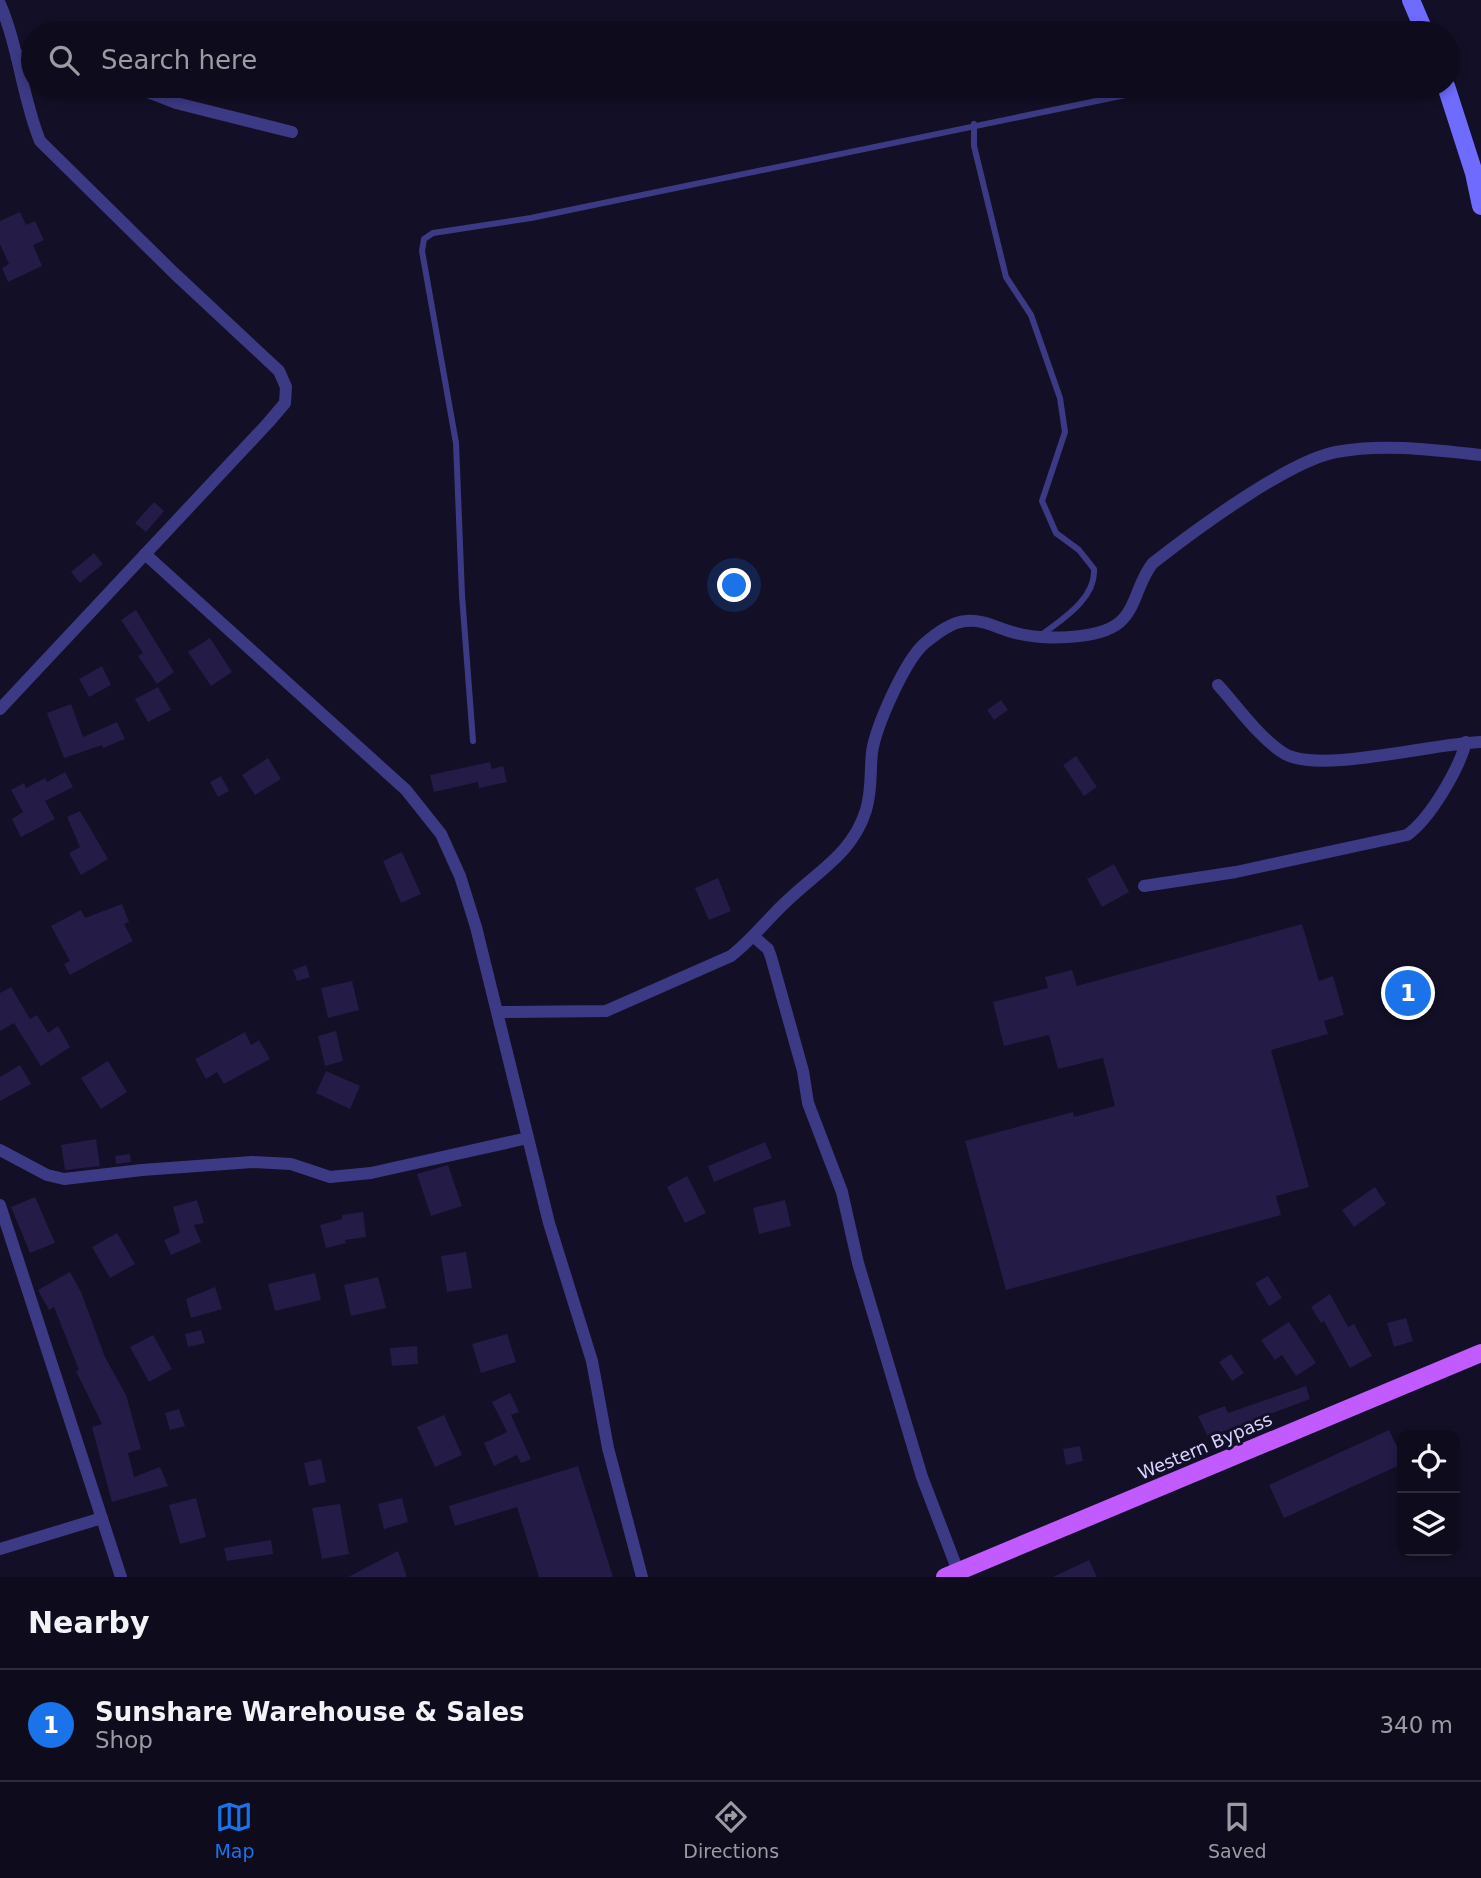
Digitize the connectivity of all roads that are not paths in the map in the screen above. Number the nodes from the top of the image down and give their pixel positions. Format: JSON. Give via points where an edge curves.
{"nodes":[{"id":1,"x":1411,"y":0,"type":"edge"},
{"id":2,"x":0,"y":4,"type":"edge"},
{"id":3,"x":1420,"y":21,"type":"edge"},
{"id":4,"x":18,"y":56,"type":"junction"},
{"id":5,"x":21,"y":56,"type":"edge"},
{"id":6,"x":21,"y":72,"type":"edge"},
{"id":7,"x":26,"y":98,"type":"edge"},
{"id":8,"x":163,"y":98,"type":"edge"},
{"id":9,"x":1107,"y":98,"type":"edge"},
{"id":10,"x":1450,"y":98,"type":"edge"},
{"id":11,"x":974,"y":124,"type":"junction"},
{"id":12,"x":292,"y":132,"type":"dead end"},
{"id":13,"x":1481,"y":206,"type":"edge"},
{"id":14,"x":1481,"y":455,"type":"edge"},
{"id":15,"x":145,"y":554,"type":"junction"},
{"id":16,"x":1038,"y":638,"type":"junction"},
{"id":17,"x":1218,"y":685,"type":"dead end"},
{"id":18,"x":0,"y":709,"type":"edge"},
{"id":19,"x":472,"y":741,"type":"dead end"},
{"id":20,"x":1481,"y":742,"type":"edge"},
{"id":21,"x":1466,"y":743,"type":"junction"},
{"id":22,"x":1144,"y":886,"type":"dead end"},
{"id":23,"x":753,"y":936,"type":"junction"},
{"id":24,"x":499,"y":1012,"type":"junction"},
{"id":25,"x":528,"y":1138,"type":"junction"},
{"id":26,"x":0,"y":1150,"type":"edge"},
{"id":27,"x":0,"y":1205,"type":"edge"},
{"id":28,"x":1481,"y":1353,"type":"edge"},
{"id":29,"x":1462,"y":1361,"type":"junction"},
{"id":30,"x":1481,"y":1366,"type":"edge"},
{"id":31,"x":102,"y":1518,"type":"junction"},
{"id":32,"x":0,"y":1549,"type":"edge"},
{"id":33,"x":951,"y":1574,"type":"edge"},
{"id":34,"x":121,"y":1577,"type":"edge"},
{"id":35,"x":642,"y":1577,"type":"edge"}],
"edges":[{"from":1,"to":3,"type":"street"},
{"from":2,"to":4,"type":"street"},
{"from":4,"to":5,"type":"street"},
{"from":4,"to":6,"type":"street"},
{"from":7,"to":15,"type":"street","via":[[40,141],[174,274],[269,360],[286,387],[285,403]]},
{"from":8,"to":12,"type":"street"},
{"from":9,"to":11,"type":"lane"},
{"from":10,"to":13,"type":"street"},
{"from":11,"to":16,"type":"lane","via":[[974,146],[1006,277],[1031,315],[1060,398],[1065,432],[1042,501],[1056,533],[1094,569],[1090,588],[1078,606]]},
{"from":11,"to":19,"type":"lane","via":[[531,218],[433,233],[424,239],[422,251],[456,443]]},
{"from":14,"to":16,"type":"street","via":[[1366,449],[1319,456],[1255,492],[1153,562],[1120,622],[1090,634]]},
{"from":15,"to":18,"type":"street"},
{"from":15,"to":24,"type":"street","via":[[407,790],[433,819],[460,876]]},
{"from":16,"to":23,"type":"street","via":[[985,622],[965,621],[922,646],[877,730],[866,811],[849,846]]},
{"from":17,"to":21,"type":"street","via":[[1282,752],[1300,760],[1329,761]]},
{"from":20,"to":21,"type":"street"},
{"from":21,"to":22,"type":"street","via":[[1454,772],[1419,826],[1407,835],[1236,872]]},
{"from":23,"to":24,"type":"street","via":[[731,956],[606,1011]]},
{"from":23,"to":33,"type":"street","via":[[771,957],[808,1103],[842,1192],[858,1263]]},
{"from":24,"to":25,"type":"street"},
{"from":25,"to":26,"type":"street","via":[[330,1178],[291,1164],[252,1162],[64,1180]]},
{"from":25,"to":35,"type":"street","via":[[553,1239],[592,1361],[608,1448]]},
{"from":27,"to":31,"type":"street"},
{"from":28,"to":29,"type":"main road","name":"Western Bypass"},
{"from":29,"to":30,"type":"main road"},
{"from":29,"to":33,"type":"main road","name":"Western Bypass"},
{"from":31,"to":32,"type":"street"},
{"from":31,"to":34,"type":"street"}]}
